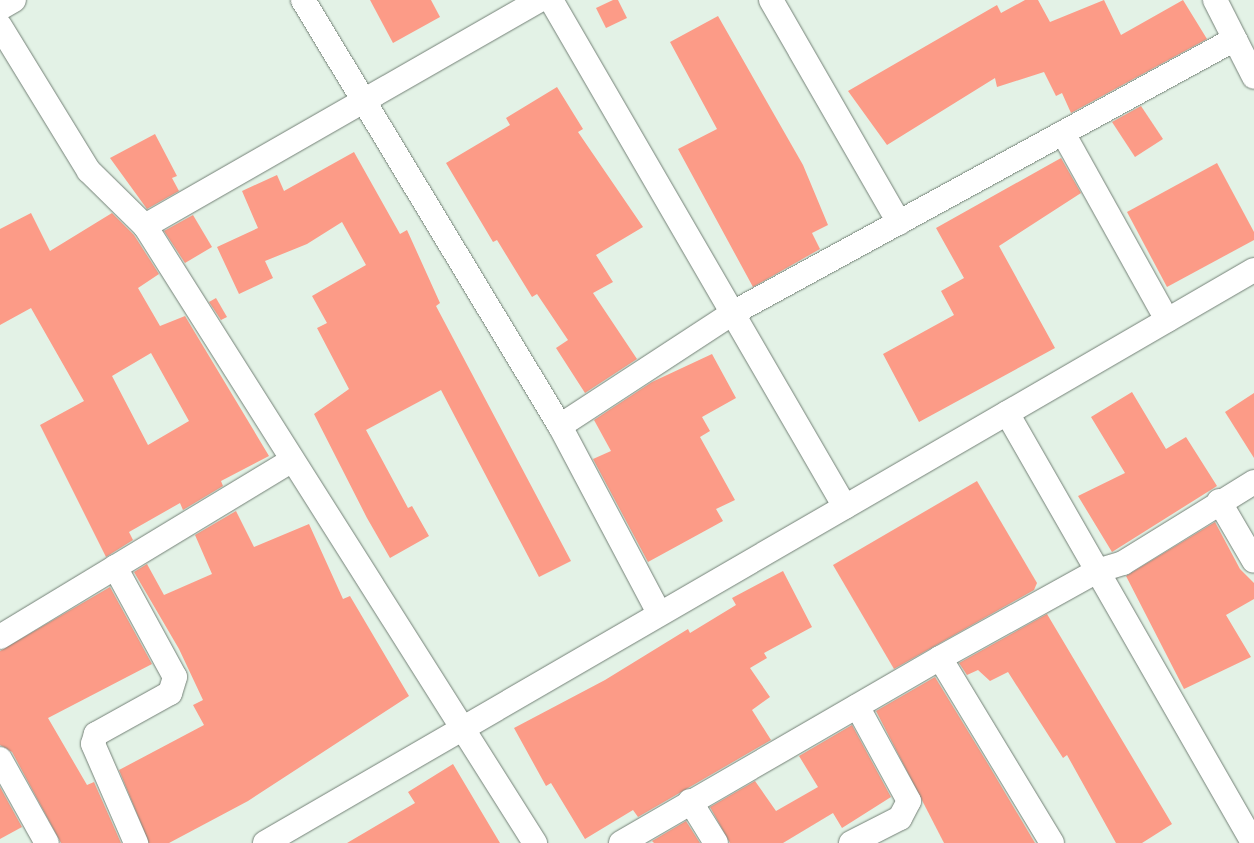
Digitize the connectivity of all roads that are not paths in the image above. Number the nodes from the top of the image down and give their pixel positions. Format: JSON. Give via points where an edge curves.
{"nodes":[{"id":1,"x":14,"y":0,"type":"edge"},
{"id":2,"x":303,"y":0,"type":"edge"},
{"id":3,"x":540,"y":0,"type":"edge"},
{"id":4,"x":551,"y":0,"type":"edge"},
{"id":5,"x":771,"y":0,"type":"edge"},
{"id":6,"x":1215,"y":0,"type":"edge"},
{"id":7,"x":0,"y":8,"type":"edge"},
{"id":8,"x":0,"y":26,"type":"edge"},
{"id":9,"x":1235,"y":39,"type":"junction"},
{"id":10,"x":1254,"y":76,"type":"edge"},
{"id":11,"x":366,"y":100,"type":"junction"},
{"id":12,"x":1063,"y":133,"type":"junction"},
{"id":13,"x":899,"y":223,"type":"junction"},
{"id":14,"x":145,"y":226,"type":"junction"},
{"id":15,"x":1254,"y":270,"type":"edge"},
{"id":16,"x":731,"y":314,"type":"junction"},
{"id":17,"x":1167,"y":320,"type":"junction"},
{"id":18,"x":1007,"y":413,"type":"junction"},
{"id":19,"x":560,"y":426,"type":"junction"},
{"id":20,"x":291,"y":460,"type":"junction"},
{"id":21,"x":1254,"y":482,"type":"edge"},
{"id":22,"x":1219,"y":502,"type":"junction"},
{"id":23,"x":846,"y":506,"type":"junction"},
{"id":24,"x":1254,"y":561,"type":"edge"},
{"id":25,"x":114,"y":567,"type":"junction"},
{"id":26,"x":1097,"y":571,"type":"junction"},
{"id":27,"x":659,"y":613,"type":"junction"},
{"id":28,"x":0,"y":636,"type":"edge"},
{"id":29,"x":940,"y":658,"type":"junction"},
{"id":30,"x":856,"y":706,"type":"junction"},
{"id":31,"x":462,"y":728,"type":"junction"},
{"id":32,"x":0,"y":760,"type":"edge"},
{"id":33,"x":690,"y":801,"type":"junction"},
{"id":34,"x":1250,"y":831,"type":"edge"},
{"id":35,"x":47,"y":843,"type":"edge"},
{"id":36,"x":136,"y":843,"type":"edge"},
{"id":37,"x":265,"y":843,"type":"edge"},
{"id":38,"x":535,"y":843,"type":"edge"},
{"id":39,"x":621,"y":843,"type":"edge"},
{"id":40,"x":716,"y":843,"type":"edge"},
{"id":41,"x":851,"y":843,"type":"edge"},
{"id":42,"x":1052,"y":843,"type":"edge"}],
"edges":[{"from":1,"to":7,"type":"street"},
{"from":2,"to":11,"type":"street"},
{"from":3,"to":11,"type":"street"},
{"from":4,"to":16,"type":"street"},
{"from":5,"to":13,"type":"street"},
{"from":6,"to":9,"type":"street"},
{"from":8,"to":14,"type":"street","via":[[90,171]]},
{"from":9,"to":10,"type":"street"},
{"from":9,"to":12,"type":"street"},
{"from":11,"to":14,"type":"street"},
{"from":11,"to":19,"type":"street"},
{"from":12,"to":13,"type":"street"},
{"from":12,"to":17,"type":"street"},
{"from":13,"to":16,"type":"street"},
{"from":14,"to":20,"type":"street"},
{"from":15,"to":17,"type":"street"},
{"from":16,"to":19,"type":"street"},
{"from":16,"to":23,"type":"street"},
{"from":17,"to":18,"type":"street"},
{"from":18,"to":23,"type":"street"},
{"from":18,"to":26,"type":"street"},
{"from":19,"to":27,"type":"street"},
{"from":20,"to":25,"type":"street"},
{"from":20,"to":31,"type":"street"},
{"from":21,"to":22,"type":"street"},
{"from":22,"to":24,"type":"street"},
{"from":22,"to":26,"type":"street","via":[[1123,563]]},
{"from":23,"to":27,"type":"street"},
{"from":25,"to":28,"type":"street"},
{"from":25,"to":36,"type":"street","via":[[175,677],[170,693],[96,734],[93,744]]},
{"from":26,"to":29,"type":"street"},
{"from":26,"to":34,"type":"street"},
{"from":27,"to":31,"type":"street"},
{"from":29,"to":30,"type":"street"},
{"from":29,"to":42,"type":"street"},
{"from":30,"to":33,"type":"street"},
{"from":30,"to":41,"type":"street","via":[[909,801],[900,818]]},
{"from":31,"to":37,"type":"street"},
{"from":31,"to":38,"type":"street"},
{"from":32,"to":35,"type":"street"},
{"from":33,"to":39,"type":"street"},
{"from":33,"to":40,"type":"street"}]}
